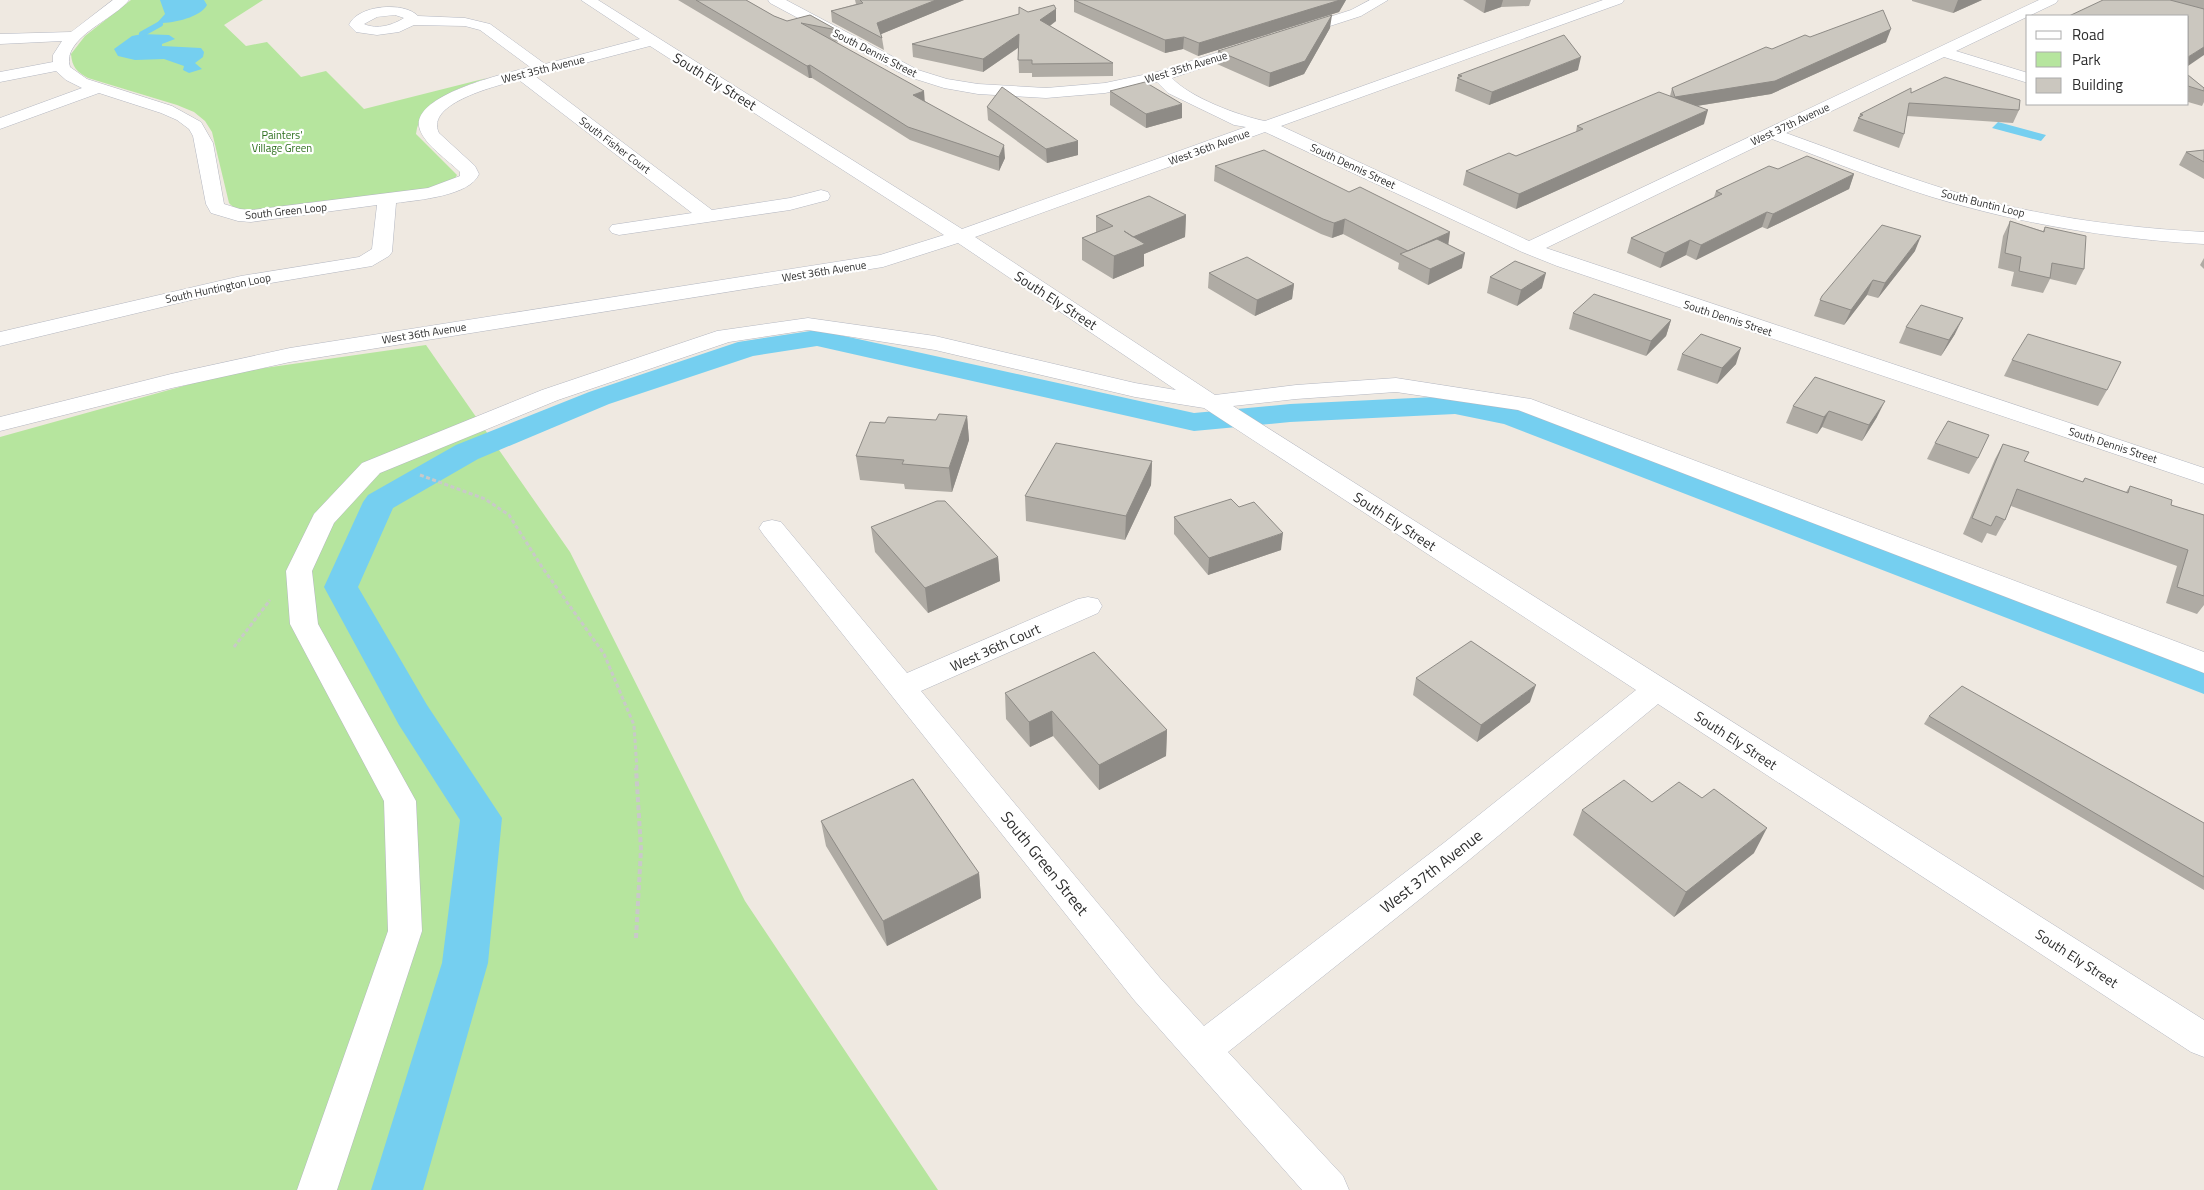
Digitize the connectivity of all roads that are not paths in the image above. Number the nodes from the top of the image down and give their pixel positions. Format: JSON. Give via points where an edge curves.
{"nodes":[{"id":1,"x":122,"y":0,"type":"edge"},
{"id":2,"x":588,"y":0,"type":"edge"},
{"id":3,"x":800,"y":0,"type":"edge"},
{"id":4,"x":1381,"y":0,"type":"edge"},
{"id":5,"x":1617,"y":0,"type":"edge"},
{"id":6,"x":2051,"y":0,"type":"edge"},
{"id":7,"x":779,"y":2,"type":"edge"},
{"id":8,"x":410,"y":20,"type":"dead end"},
{"id":9,"x":74,"y":36,"type":"junction"},
{"id":10,"x":1282,"y":37,"type":"edge"},
{"id":11,"x":0,"y":39,"type":"edge"},
{"id":12,"x":652,"y":41,"type":"junction"},
{"id":13,"x":1263,"y":43,"type":"edge"},
{"id":14,"x":1941,"y":51,"type":"junction"},
{"id":15,"x":60,"y":65,"type":"junction"},
{"id":16,"x":542,"y":69,"type":"junction"},
{"id":17,"x":522,"y":74,"type":"junction"},
{"id":18,"x":0,"y":76,"type":"edge"},
{"id":19,"x":1161,"y":76,"type":"junction"},
{"id":20,"x":2026,"y":77,"type":"edge"},
{"id":21,"x":97,"y":88,"type":"junction"},
{"id":22,"x":1009,"y":99,"type":"joint"},
{"id":23,"x":439,"y":106,"type":"joint"},
{"id":24,"x":0,"y":124,"type":"edge"},
{"id":25,"x":1266,"y":126,"type":"junction"},
{"id":26,"x":1771,"y":133,"type":"junction"},
{"id":27,"x":821,"y":196,"type":"dead end"},
{"id":28,"x":387,"y":199,"type":"junction"},
{"id":29,"x":708,"y":216,"type":"junction"},
{"id":30,"x":619,"y":229,"type":"dead end"},
{"id":31,"x":960,"y":236,"type":"junction"},
{"id":32,"x":2204,"y":238,"type":"edge"},
{"id":33,"x":1529,"y":248,"type":"junction"},
{"id":34,"x":0,"y":339,"type":"edge"},
{"id":35,"x":1228,"y":413,"type":"junction"},
{"id":36,"x":0,"y":424,"type":"edge"},
{"id":37,"x":2204,"y":476,"type":"edge"},
{"id":38,"x":772,"y":528,"type":"dead end"},
{"id":39,"x":1088,"y":606,"type":"dead end"},
{"id":40,"x":2204,"y":663,"type":"edge"},
{"id":41,"x":902,"y":687,"type":"junction"},
{"id":42,"x":1657,"y":689,"type":"junction"},
{"id":43,"x":2204,"y":1040,"type":"edge"},
{"id":44,"x":1203,"y":1049,"type":"junction"},
{"id":45,"x":317,"y":1190,"type":"edge"},
{"id":46,"x":1329,"y":1190,"type":"edge"}],
"edges":[{"from":1,"to":9,"type":"street"},
{"from":2,"to":12,"type":"street","name":"South Ely Street"},
{"from":3,"to":7,"type":"street"},
{"from":4,"to":10,"type":"street","via":[[1356,13]]},
{"from":5,"to":25,"type":"street","name":"West 36th Avenue"},
{"from":6,"to":14,"type":"street","name":"West 37th Avenue"},
{"from":7,"to":22,"type":"street","name":"South Dennis Street","via":[[912,73]]},
{"from":8,"to":16,"type":"street","via":[[465,22],[485,27]]},
{"from":9,"to":11,"type":"street"},
{"from":9,"to":15,"type":"street","via":[[61,56]]},
{"from":12,"to":16,"type":"street","name":"West 35th Avenue"},
{"from":12,"to":31,"type":"street","name":"South Ely Street"},
{"from":13,"to":19,"type":"street","name":"West 35th Avenue"},
{"from":14,"to":20,"type":"street"},
{"from":14,"to":26,"type":"street","name":"West 37th Avenue"},
{"from":15,"to":18,"type":"street"},
{"from":15,"to":21,"type":"street","name":"South Green Loop","via":[[68,74]]},
{"from":16,"to":17,"type":"street","name":"West 35th Avenue"},
{"from":17,"to":23,"type":"street","name":"West 35th Avenue","via":[[470,89]]},
{"from":17,"to":29,"type":"street","name":"South Fisher Court"},
{"from":19,"to":22,"type":"street","name":"West 35th Avenue","via":[[1114,87]]},
{"from":19,"to":25,"type":"street","name":"South Dennis Street","via":[[1174,90],[1240,121]]},
{"from":21,"to":24,"type":"street"},
{"from":21,"to":28,"type":"street","name":"South Green Loop","via":[[174,111],[196,126],[202,136],[215,204],[228,213],[251,216]]},
{"from":23,"to":28,"type":"street","name":"South Green Loop","via":[[428,120],[428,128],[432,136],[468,170],[468,179],[445,189]]},
{"from":25,"to":31,"type":"street","name":"West 36th Avenue"},
{"from":25,"to":33,"type":"street","name":"South Dennis Street"},
{"from":26,"to":32,"type":"street","name":"South Buntin Loop","via":[[1909,183],[1980,204],[2107,230]]},
{"from":26,"to":33,"type":"street","name":"West 37th Avenue"},
{"from":27,"to":29,"type":"street"},
{"from":28,"to":34,"type":"street","name":"South Huntington Loop","via":[[382,252],[365,262],[241,282]]},
{"from":29,"to":30,"type":"street"},
{"from":31,"to":35,"type":"street","name":"South Ely Street"},
{"from":31,"to":36,"type":"street","name":"West 36th Avenue","via":[[862,266],[272,359]]},
{"from":33,"to":37,"type":"street","name":"South Dennis Street"},
{"from":35,"to":40,"type":"street","via":[[1296,392],[1396,385],[1523,404]]},
{"from":35,"to":42,"type":"street","name":"South Ely Street"},
{"from":35,"to":45,"type":"street","via":[[935,343],[808,324],[725,336],[550,395],[371,468],[323,520],[299,571],[304,624],[400,801],[405,931]]},
{"from":38,"to":41,"type":"street","name":"South Green Street"},
{"from":39,"to":41,"type":"street","name":"West 36th Court"},
{"from":41,"to":44,"type":"street","name":"South Green Street","via":[[1147,989]]},
{"from":42,"to":43,"type":"street","name":"South Ely Street"},
{"from":42,"to":44,"type":"street","name":"West 37th Avenue","via":[[1457,851]]},
{"from":44,"to":46,"type":"street","name":"South Green Street"}]}
